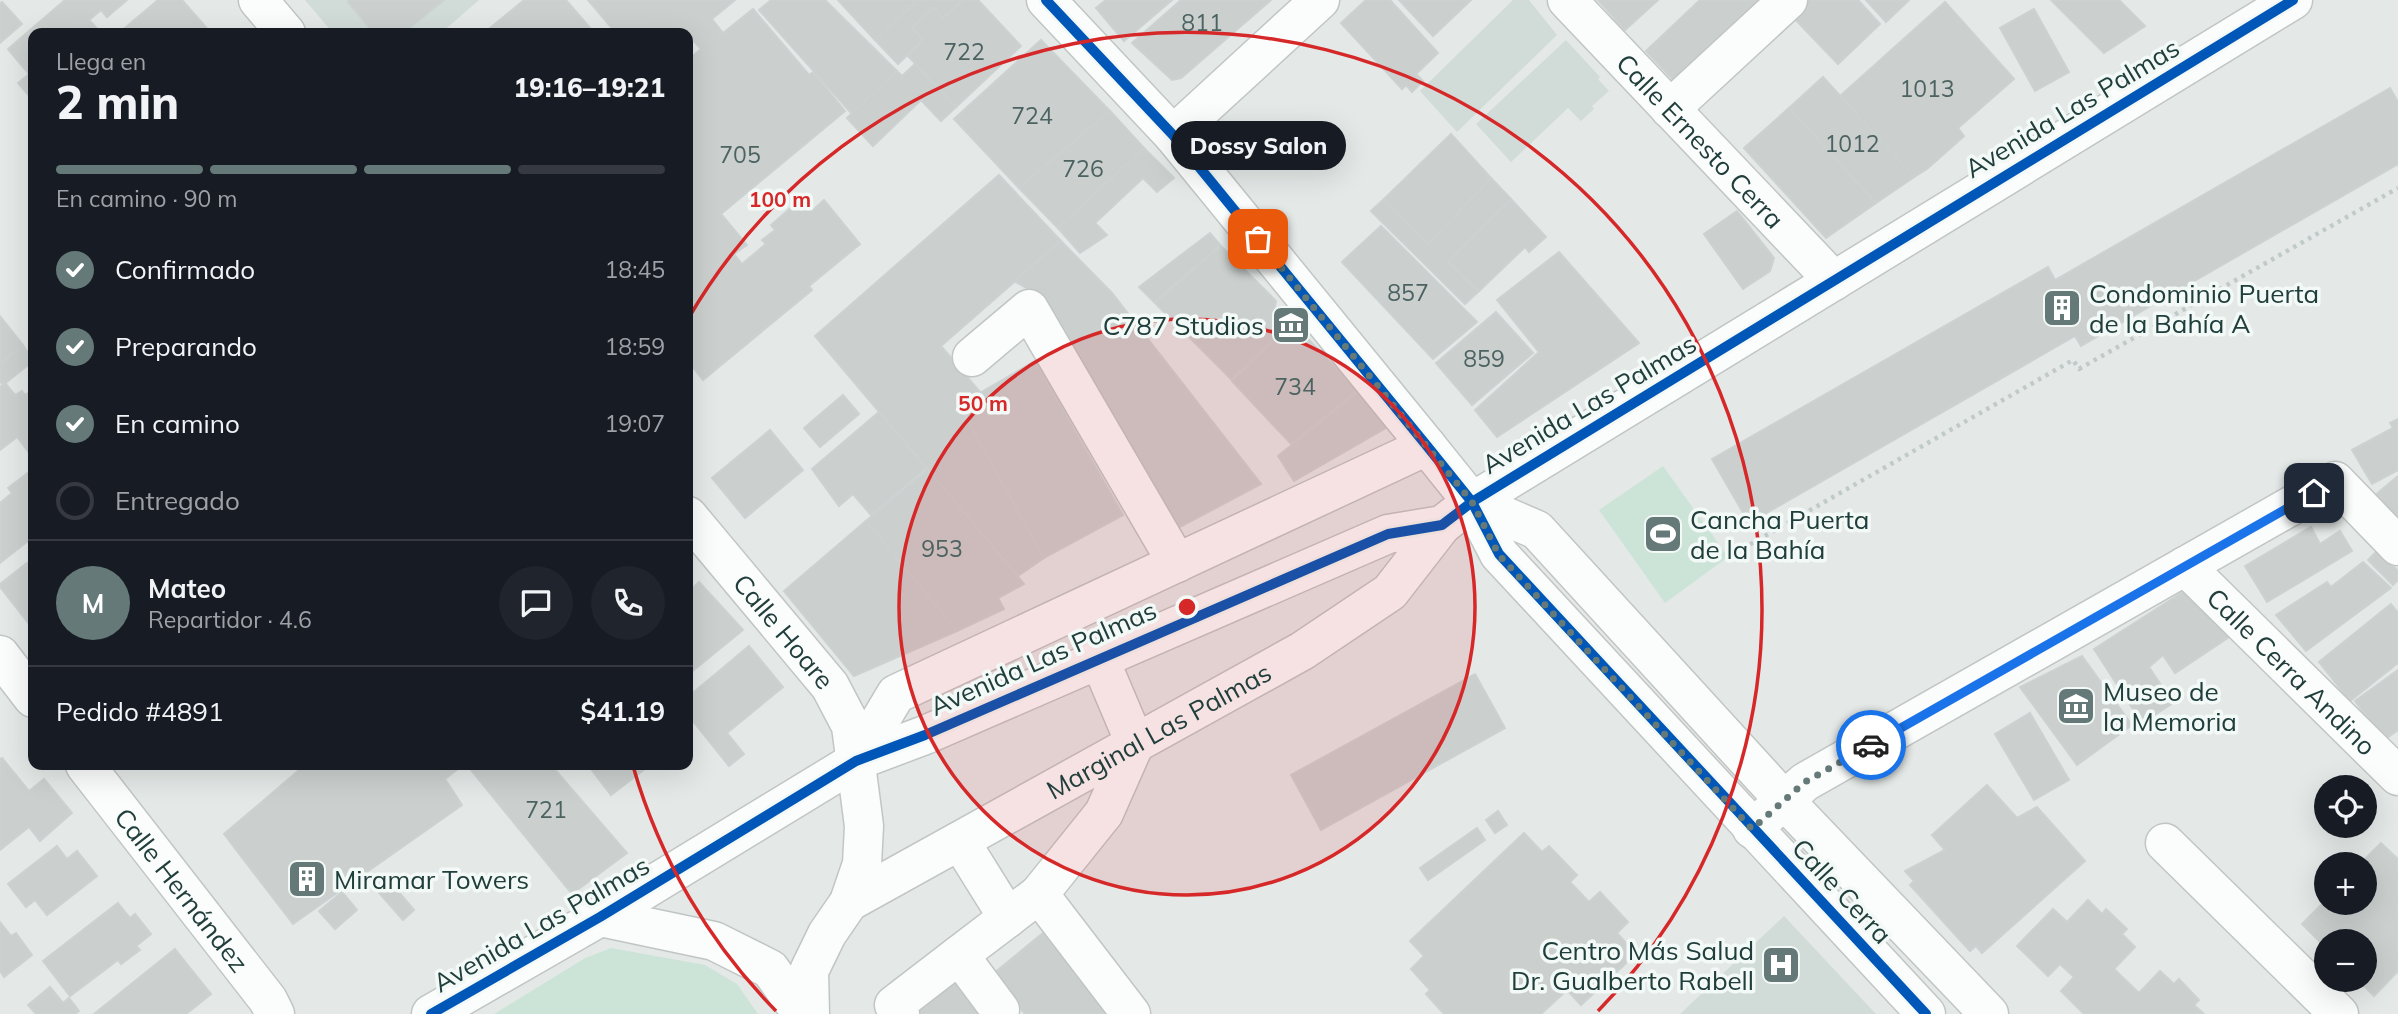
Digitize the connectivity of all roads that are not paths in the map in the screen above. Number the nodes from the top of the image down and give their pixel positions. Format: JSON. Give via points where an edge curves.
{"nodes":[{"id":1,"x":258,"y":0,"type":"edge"},
{"id":2,"x":1046,"y":0,"type":"edge"},
{"id":3,"x":1320,"y":0,"type":"edge"},
{"id":4,"x":1567,"y":0,"type":"edge"},
{"id":5,"x":1788,"y":0,"type":"edge"},
{"id":6,"x":2285,"y":2,"type":"edge"},
{"id":7,"x":282,"y":28,"type":"edge"},
{"id":8,"x":1670,"y":110,"type":"junction"},
{"id":9,"x":1173,"y":135,"type":"junction"},
{"id":10,"x":1834,"y":281,"type":"junction"},
{"id":11,"x":972,"y":357,"type":"dead end"},
{"id":12,"x":1427,"y":446,"type":"junction"},
{"id":13,"x":1472,"y":502,"type":"junction"},
{"id":14,"x":693,"y":522,"type":"edge"},
{"id":15,"x":1442,"y":525,"type":"junction"},
{"id":16,"x":2398,"y":546,"type":"edge"},
{"id":17,"x":1177,"y":563,"type":"junction"},
{"id":18,"x":2185,"y":566,"type":"junction"},
{"id":19,"x":0,"y":655,"type":"edge"},
{"id":20,"x":1098,"y":658,"type":"junction"},
{"id":21,"x":28,"y":691,"type":"edge"},
{"id":22,"x":1135,"y":743,"type":"junction"},
{"id":23,"x":856,"y":761,"type":"junction"},
{"id":24,"x":89,"y":770,"type":"edge"},
{"id":25,"x":2398,"y":776,"type":"edge"},
{"id":26,"x":1783,"y":799,"type":"junction"},
{"id":27,"x":1752,"y":829,"type":"junction"},
{"id":28,"x":960,"y":841,"type":"junction"},
{"id":29,"x":2165,"y":843,"type":"dead end"},
{"id":30,"x":1039,"y":894,"type":"junction"},
{"id":31,"x":849,"y":902,"type":"junction"},
{"id":32,"x":600,"y":918,"type":"junction"},
{"id":33,"x":1009,"y":918,"type":"junction"},
{"id":34,"x":959,"y":955,"type":"junction"},
{"id":35,"x":989,"y":1006,"type":"dead end"},
{"id":36,"x":275,"y":1014,"type":"edge"},
{"id":37,"x":431,"y":1014,"type":"edge"},
{"id":38,"x":802,"y":1014,"type":"edge"},
{"id":39,"x":810,"y":1014,"type":"edge"},
{"id":40,"x":900,"y":1014,"type":"edge"},
{"id":41,"x":1131,"y":1014,"type":"edge"},
{"id":42,"x":1926,"y":1014,"type":"edge"},
{"id":43,"x":1989,"y":1014,"type":"edge"},
{"id":44,"x":2339,"y":1014,"type":"edge"}],
"edges":[{"from":1,"to":7,"type":"street"},
{"from":2,"to":9,"type":"street","name":"Calle Cerra"},
{"from":3,"to":9,"type":"street"},
{"from":4,"to":8,"type":"street","name":"Calle Ernesto Cerra"},
{"from":5,"to":8,"type":"street"},
{"from":6,"to":10,"type":"street","name":"Avenida Las Palmas"},
{"from":8,"to":10,"type":"street","name":"Calle Ernesto Cerra"},
{"from":9,"to":12,"type":"street","name":"Calle Cerra"},
{"from":10,"to":13,"type":"street","name":"Avenida Las Palmas"},
{"from":11,"to":17,"type":"street","via":[[1029,309]]},
{"from":12,"to":13,"type":"street","name":"Calle Cerra"},
{"from":12,"to":17,"type":"street"},
{"from":13,"to":15,"type":"street","name":"Avenida Las Palmas"},
{"from":13,"to":26,"type":"street","name":"Calle Cerra","via":[[1537,530]]},
{"from":13,"to":27,"type":"street","name":"Calle Cerra","via":[[1499,555]]},
{"from":14,"to":23,"type":"street","name":"Calle Hoare","via":[[830,686],[851,726]]},
{"from":15,"to":20,"type":"street","name":"Avenida Las Palmas","via":[[1388,534]]},
{"from":15,"to":22,"type":"street","name":"Marginal Las Palmas","via":[[1390,592],[1302,651]]},
{"from":16,"to":18,"type":"street","name":"Calle Cerra Andino","via":[[2335,481]]},
{"from":17,"to":23,"type":"street","via":[[896,694]]},
{"from":18,"to":25,"type":"street","name":"Calle Cerra Andino"},
{"from":18,"to":26,"type":"street","name":"Calle Cerra Andino","via":[[1805,782]]},
{"from":19,"to":21,"type":"street"},
{"from":20,"to":22,"type":"street"},
{"from":20,"to":23,"type":"street","name":"Avenida Las Palmas"},
{"from":22,"to":28,"type":"street","name":"Marginal Las Palmas"},
{"from":22,"to":30,"type":"street","via":[[1104,813]]},
{"from":23,"to":31,"type":"street","name":"Calle Hoare","via":[[864,826],[862,864]]},
{"from":23,"to":32,"type":"street","name":"Avenida Las Palmas"},
{"from":24,"to":36,"type":"street","name":"Calle Hernández"},
{"from":26,"to":27,"type":"street","name":"Calle Cerra Andino"},
{"from":26,"to":43,"type":"street","name":"Calle Cerra"},
{"from":27,"to":42,"type":"street","name":"Calle Cerra"},
{"from":28,"to":31,"type":"street","name":"Marginal Las Palmas"},
{"from":28,"to":33,"type":"street"},
{"from":29,"to":44,"type":"street"},
{"from":30,"to":33,"type":"street"},
{"from":30,"to":41,"type":"street"},
{"from":31,"to":39,"type":"street","via":[[809,971]]},
{"from":32,"to":37,"type":"street","name":"Avenida Las Palmas"},
{"from":32,"to":38,"type":"street","via":[[714,941],[770,969]]},
{"from":33,"to":34,"type":"street"},
{"from":34,"to":35,"type":"street"},
{"from":34,"to":40,"type":"street","via":[[894,1005]]}]}
